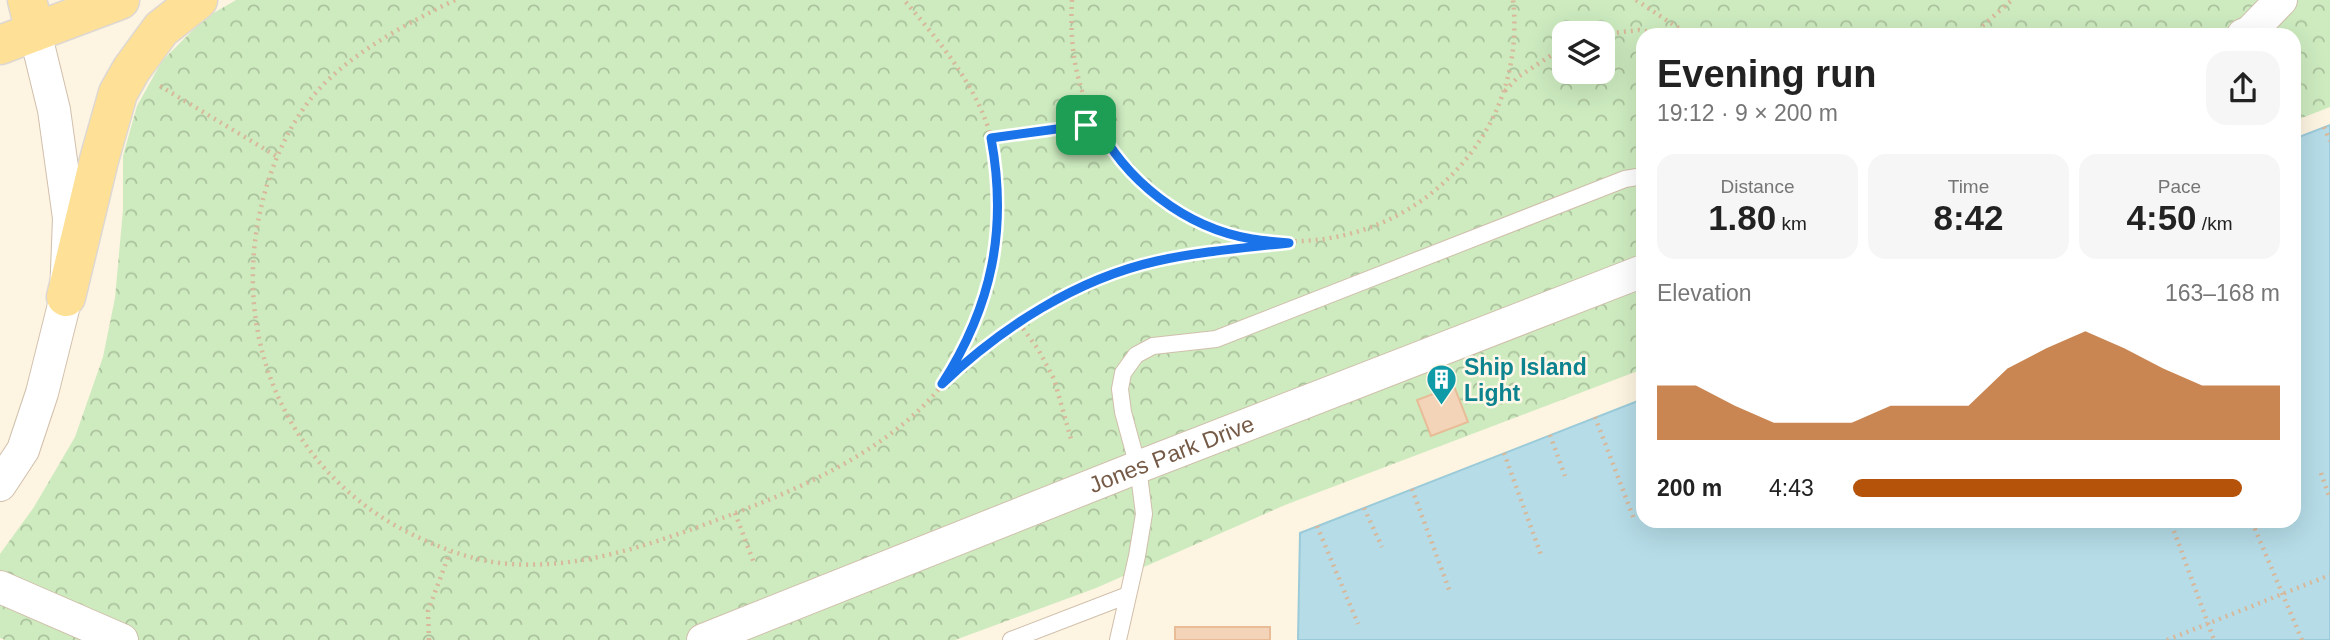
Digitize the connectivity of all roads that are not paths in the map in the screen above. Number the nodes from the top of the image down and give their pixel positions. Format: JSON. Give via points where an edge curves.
{"nodes":[{"id":1,"x":120,"y":0,"type":"edge"},
{"id":2,"x":198,"y":0,"type":"edge"},
{"id":3,"x":2281,"y":0,"type":"edge"},
{"id":4,"x":21,"y":25,"type":"edge"},
{"id":5,"x":2254,"y":28,"type":"edge"},
{"id":6,"x":1636,"y":177,"type":"edge"},
{"id":7,"x":1636,"y":274,"type":"edge"},
{"id":8,"x":66,"y":297,"type":"junction"},
{"id":9,"x":1138,"y":467,"type":"junction"},
{"id":10,"x":0,"y":485,"type":"edge"},
{"id":11,"x":0,"y":587,"type":"edge"},
{"id":12,"x":1128,"y":595,"type":"junction"},
{"id":13,"x":122,"y":640,"type":"edge"},
{"id":14,"x":703,"y":640,"type":"edge"},
{"id":15,"x":1011,"y":640,"type":"edge"},
{"id":16,"x":1118,"y":640,"type":"edge"}],
"edges":[{"from":1,"to":4,"type":"main road"},
{"from":2,"to":8,"type":"main road","via":[[161,29],[118,93]]},
{"from":3,"to":5,"type":"street"},
{"from":4,"to":8,"type":"street","via":[[54,110],[69,218]]},
{"from":6,"to":9,"type":"lane","via":[[1216,339],[1153,346],[1136,355],[1123,373],[1120,389]]},
{"from":7,"to":9,"type":"street","name":"Jones Park Drive"},
{"from":8,"to":10,"type":"street","via":[[23,450]]},
{"from":9,"to":12,"type":"lane","via":[[1144,514]]},
{"from":9,"to":14,"type":"street","name":"Jones Park Drive"},
{"from":11,"to":13,"type":"street"},
{"from":12,"to":15,"type":"lane"},
{"from":12,"to":16,"type":"lane"}]}
